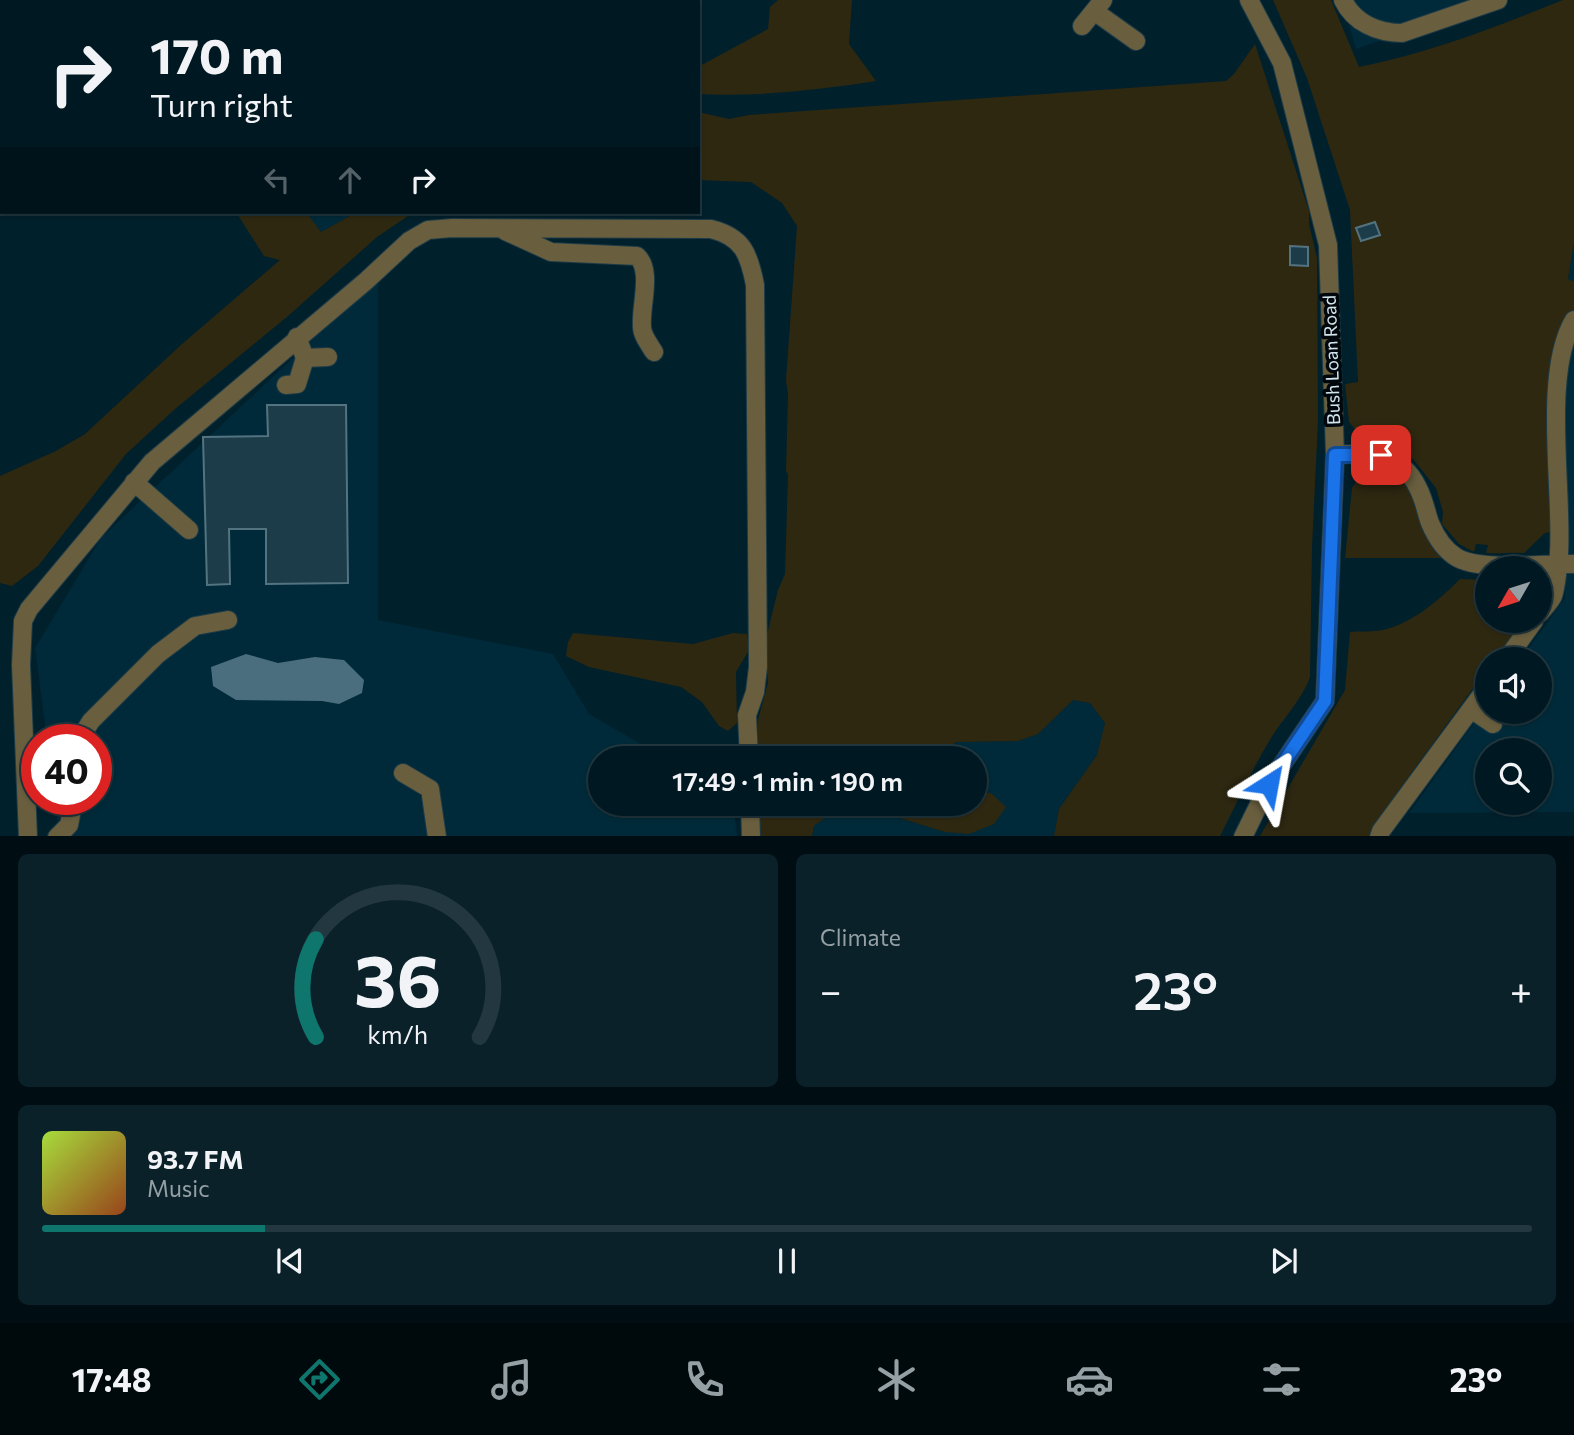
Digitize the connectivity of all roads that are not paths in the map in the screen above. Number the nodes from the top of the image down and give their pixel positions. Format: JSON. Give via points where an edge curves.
{"nodes":[{"id":1,"x":1249,"y":0,"type":"edge"},
{"id":2,"x":1343,"y":0,"type":"edge"},
{"id":3,"x":1498,"y":0,"type":"edge"},
{"id":4,"x":1099,"y":6,"type":"edge"},
{"id":5,"x":1082,"y":26,"type":"dead end"},
{"id":6,"x":1136,"y":41,"type":"dead end"},
{"id":7,"x":499,"y":228,"type":"junction"},
{"id":8,"x":1574,"y":320,"type":"edge"},
{"id":9,"x":297,"y":337,"type":"junction"},
{"id":10,"x":653,"y":352,"type":"dead end"},
{"id":11,"x":328,"y":357,"type":"dead end"},
{"id":12,"x":305,"y":358,"type":"junction"},
{"id":13,"x":1566,"y":381,"type":"edge"},
{"id":14,"x":285,"y":385,"type":"dead end"},
{"id":15,"x":1335,"y":455,"type":"junction"},
{"id":16,"x":134,"y":482,"type":"junction"},
{"id":17,"x":189,"y":530,"type":"dead end"},
{"id":18,"x":1566,"y":564,"type":"edge"},
{"id":19,"x":1552,"y":597,"type":"edge"},
{"id":20,"x":228,"y":620,"type":"dead end"},
{"id":21,"x":1475,"y":704,"type":"edge"},
{"id":22,"x":1471,"y":709,"type":"junction"},
{"id":23,"x":1475,"y":712,"type":"edge"},
{"id":24,"x":88,"y":724,"type":"edge"},
{"id":25,"x":748,"y":746,"type":"edge"},
{"id":26,"x":403,"y":773,"type":"dead end"},
{"id":27,"x":71,"y":815,"type":"edge"},
{"id":28,"x":750,"y":816,"type":"edge"},
{"id":29,"x":28,"y":836,"type":"edge"},
{"id":30,"x":57,"y":836,"type":"edge"},
{"id":31,"x":437,"y":836,"type":"edge"},
{"id":32,"x":751,"y":836,"type":"edge"},
{"id":33,"x":1243,"y":836,"type":"edge"},
{"id":34,"x":1379,"y":836,"type":"edge"}],
"edges":[{"from":1,"to":15,"type":"street","name":"Bush Loan Road","via":[[1282,63],[1328,245]]},
{"from":2,"to":3,"type":"street","via":[[1365,25],[1402,33]]},
{"from":4,"to":5,"type":"street"},
{"from":4,"to":6,"type":"street"},
{"from":7,"to":9,"type":"street","via":[[428,230]]},
{"from":7,"to":10,"type":"street","via":[[551,252],[637,256],[644,276],[642,330]]},
{"from":7,"to":25,"type":"street","via":[[711,229],[740,243],[751,260],[755,285],[758,667],[747,715]]},
{"from":8,"to":13,"type":"street","via":[[1567,332]]},
{"from":9,"to":12,"type":"street"},
{"from":9,"to":16,"type":"street"},
{"from":11,"to":12,"type":"street"},
{"from":12,"to":14,"type":"street","via":[[297,384]]},
{"from":13,"to":18,"type":"street","via":[[1560,535]]},
{"from":15,"to":18,"type":"street","via":[[1381,455],[1402,465],[1420,490],[1436,537],[1456,558],[1483,565]]},
{"from":15,"to":33,"type":"street","name":"Bush Loan Road","via":[[1325,701],[1269,784]]},
{"from":16,"to":17,"type":"street"},
{"from":16,"to":29,"type":"street","via":[[23,621]]},
{"from":18,"to":19,"type":"street"},
{"from":20,"to":24,"type":"street","via":[[195,626],[158,654]]},
{"from":21,"to":22,"type":"street"},
{"from":22,"to":23,"type":"street"},
{"from":22,"to":34,"type":"street"},
{"from":26,"to":31,"type":"street","via":[[430,789]]},
{"from":27,"to":30,"type":"street","via":[[69,825]]},
{"from":28,"to":32,"type":"street"}]}
